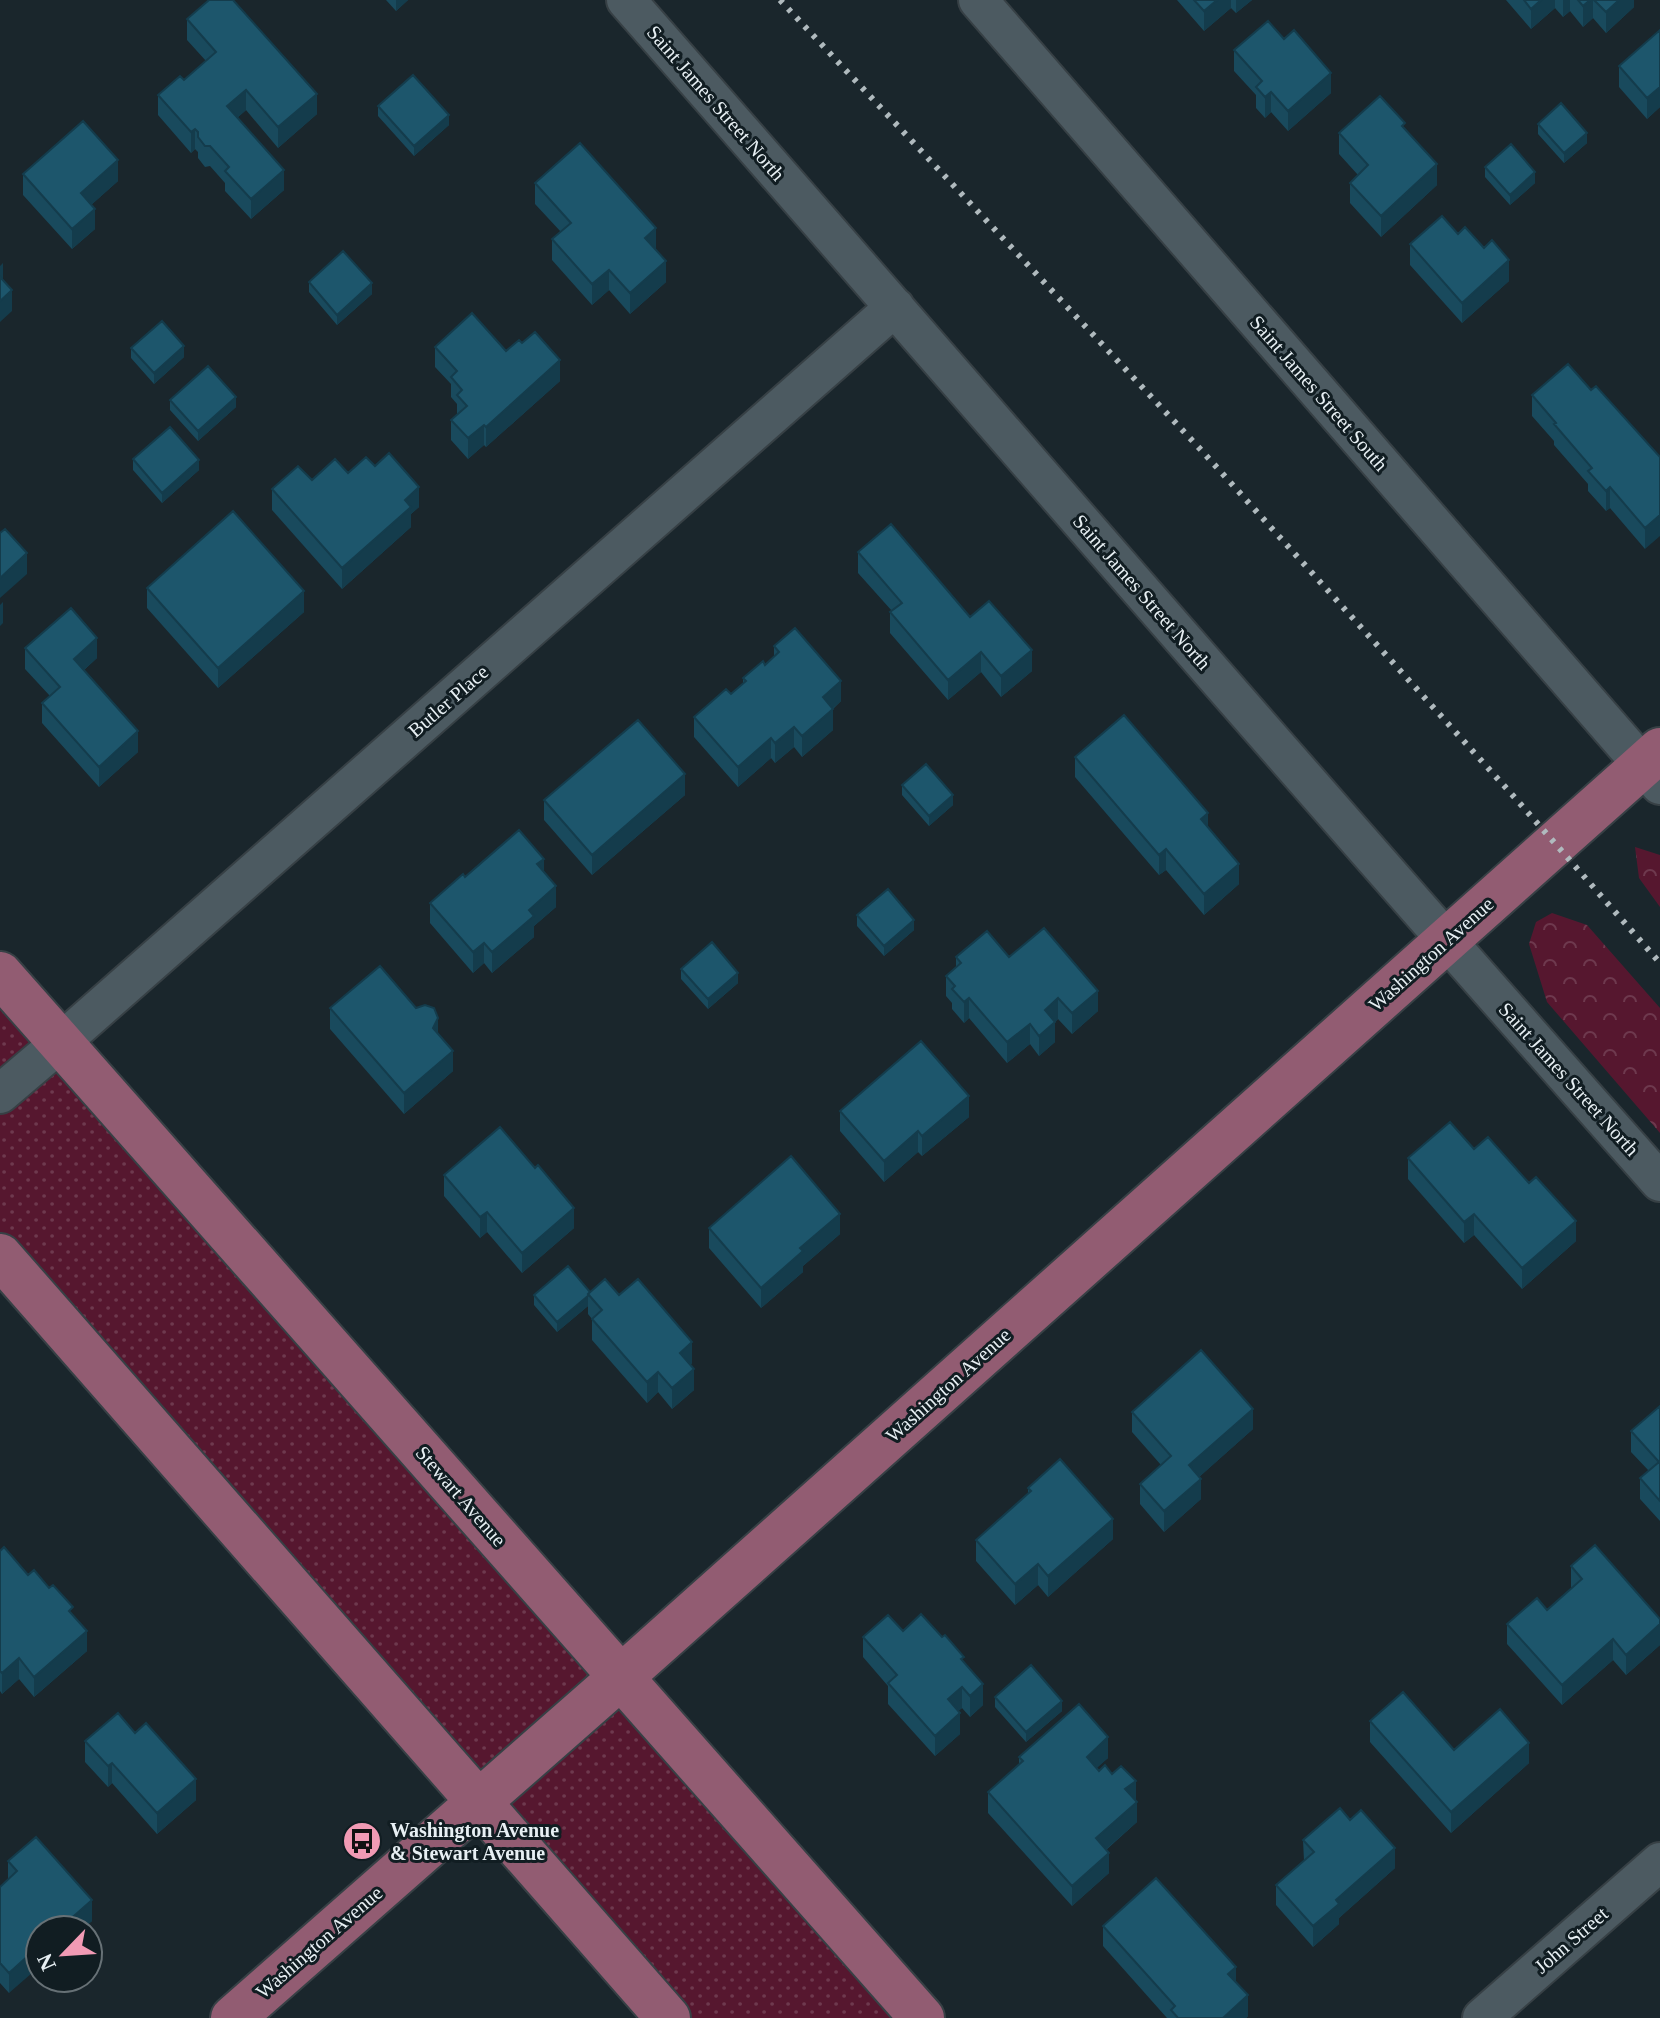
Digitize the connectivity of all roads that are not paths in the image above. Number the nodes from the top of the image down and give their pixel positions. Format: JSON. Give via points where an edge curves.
{"nodes":[{"id":1,"x":626,"y":0,"type":"edge"},
{"id":2,"x":978,"y":0,"type":"edge"},
{"id":3,"x":895,"y":307,"type":"junction"},
{"id":4,"x":1654,"y":767,"type":"edge"},
{"id":5,"x":1446,"y":941,"type":"junction"},
{"id":6,"x":0,"y":974,"type":"edge"},
{"id":7,"x":60,"y":1043,"type":"junction"},
{"id":8,"x":0,"y":1094,"type":"edge"},
{"id":9,"x":1660,"y":1182,"type":"edge"},
{"id":10,"x":0,"y":1256,"type":"edge"},
{"id":11,"x":621,"y":1677,"type":"junction"},
{"id":12,"x":478,"y":1802,"type":"junction"},
{"id":13,"x":1660,"y":1862,"type":"edge"},
{"id":14,"x":233,"y":2018,"type":"edge"},
{"id":15,"x":668,"y":2018,"type":"edge"},
{"id":16,"x":922,"y":2018,"type":"edge"},
{"id":17,"x":1482,"y":2018,"type":"edge"}],
"edges":[{"from":1,"to":3,"type":"street","name":"Saint James Street North"},
{"from":2,"to":4,"type":"street","name":"Saint James Street South"},
{"from":3,"to":5,"type":"street","name":"Saint James Street North"},
{"from":3,"to":7,"type":"street","name":"Butler Place"},
{"from":4,"to":5,"type":"main road","name":"Washington Avenue"},
{"from":5,"to":9,"type":"street","name":"Saint James Street North"},
{"from":5,"to":11,"type":"main road","name":"Washington Avenue"},
{"from":6,"to":7,"type":"main road","name":"Stewart Avenue"},
{"from":7,"to":8,"type":"street","name":"Butler Place"},
{"from":7,"to":11,"type":"main road","name":"Stewart Avenue"},
{"from":10,"to":12,"type":"main road"},
{"from":11,"to":12,"type":"main road","name":"Washington Avenue"},
{"from":11,"to":16,"type":"main road","name":"Stewart Avenue"},
{"from":12,"to":14,"type":"main road","name":"Washington Avenue"},
{"from":12,"to":15,"type":"main road"},
{"from":13,"to":17,"type":"street","name":"John Street"}]}
